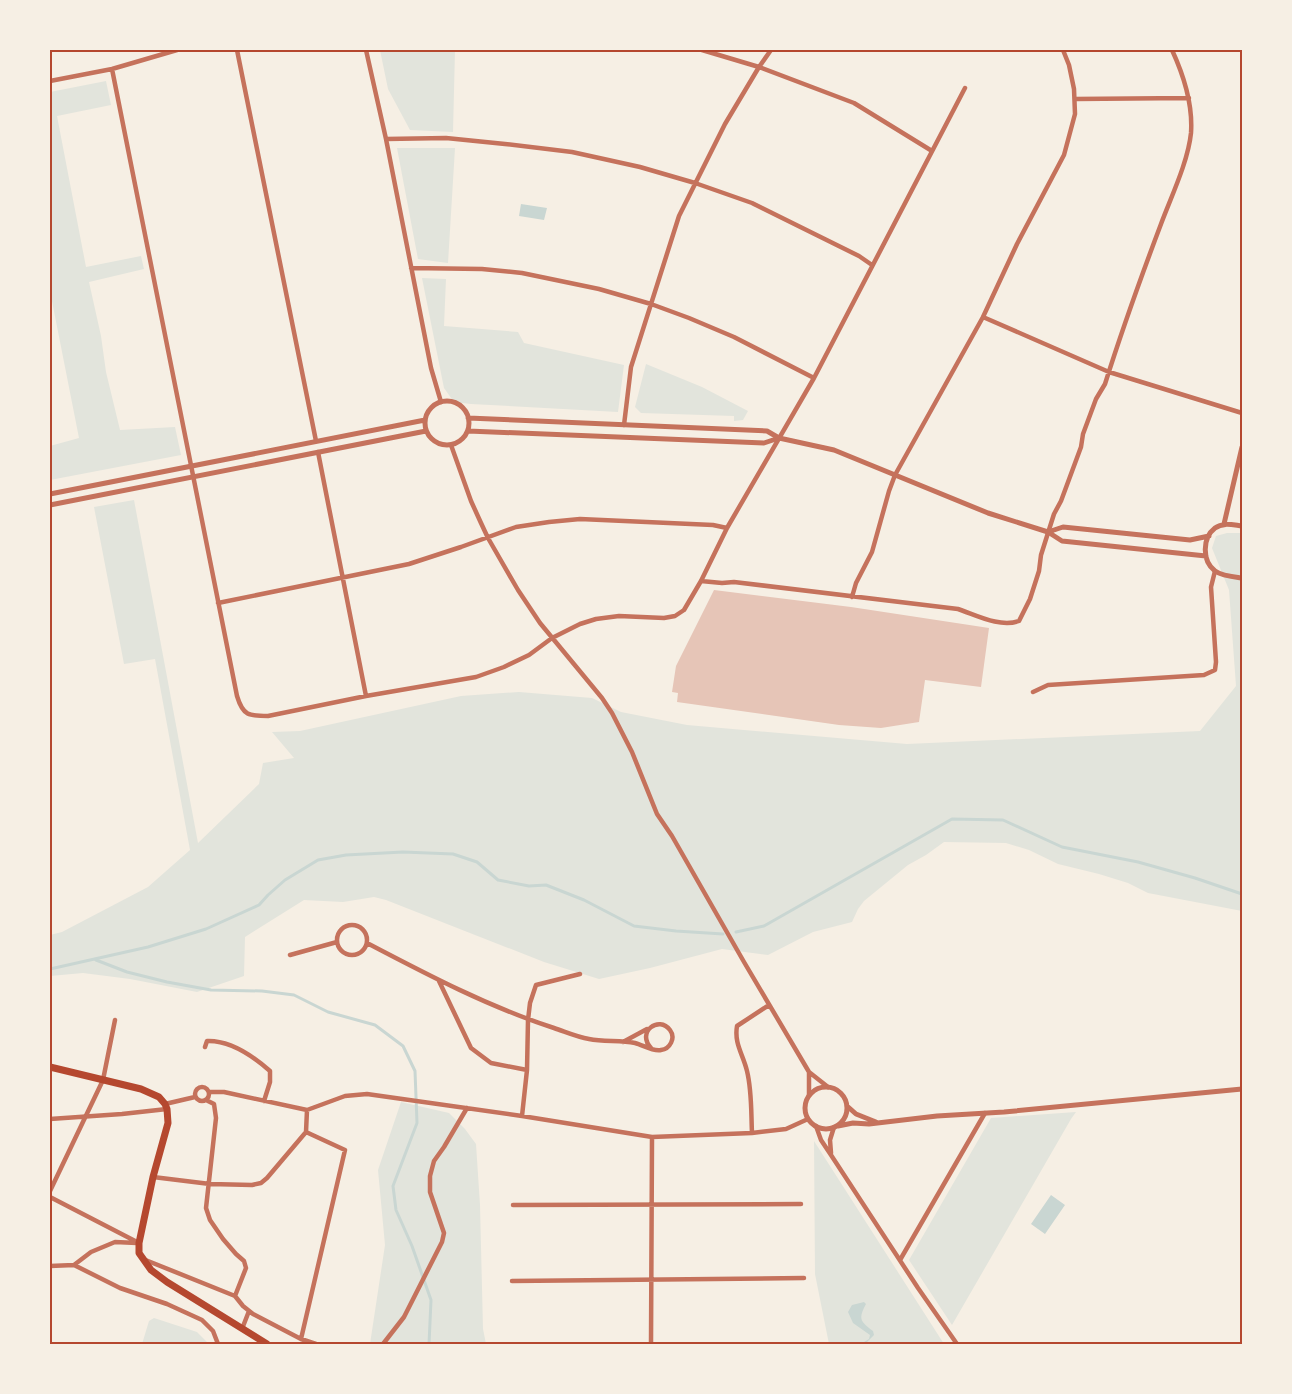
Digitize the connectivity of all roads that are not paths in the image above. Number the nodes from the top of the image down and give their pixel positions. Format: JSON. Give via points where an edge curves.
{"nodes":[{"id":1,"x":177,"y":50,"type":"edge"},
{"id":2,"x":237,"y":50,"type":"edge"},
{"id":3,"x":366,"y":50,"type":"edge"},
{"id":4,"x":702,"y":50,"type":"edge"},
{"id":5,"x":771,"y":50,"type":"edge"},
{"id":6,"x":1063,"y":50,"type":"edge"},
{"id":7,"x":1172,"y":50,"type":"edge"},
{"id":8,"x":759,"y":67,"type":"junction"},
{"id":9,"x":112,"y":69,"type":"junction"},
{"id":10,"x":50,"y":81,"type":"edge"},
{"id":11,"x":965,"y":88,"type":"dead end"},
{"id":12,"x":1189,"y":98,"type":"junction"},
{"id":13,"x":1075,"y":99,"type":"junction"},
{"id":14,"x":386,"y":139,"type":"junction"},
{"id":15,"x":932,"y":151,"type":"junction"},
{"id":16,"x":694,"y":183,"type":"junction"},
{"id":17,"x":872,"y":264,"type":"junction"},
{"id":18,"x":411,"y":268,"type":"junction"},
{"id":19,"x":651,"y":304,"type":"junction"},
{"id":20,"x":982,"y":317,"type":"junction"},
{"id":21,"x":1108,"y":372,"type":"junction"},
{"id":22,"x":814,"y":378,"type":"junction"},
{"id":23,"x":441,"y":402,"type":"junction"},
{"id":24,"x":1242,"y":413,"type":"edge"},
{"id":25,"x":468,"y":418,"type":"junction"},
{"id":26,"x":425,"y":420,"type":"junction"},
{"id":27,"x":624,"y":425,"type":"junction"},
{"id":28,"x":426,"y":431,"type":"junction"},
{"id":29,"x":468,"y":431,"type":"junction"},
{"id":30,"x":779,"y":438,"type":"junction"},
{"id":31,"x":316,"y":441,"type":"junction"},
{"id":32,"x":451,"y":445,"type":"junction"},
{"id":33,"x":1242,"y":447,"type":"edge"},
{"id":34,"x":318,"y":452,"type":"junction"},
{"id":35,"x":190,"y":466,"type":"junction"},
{"id":36,"x":895,"y":475,"type":"junction"},
{"id":37,"x":193,"y":477,"type":"junction"},
{"id":38,"x":50,"y":494,"type":"edge"},
{"id":39,"x":50,"y":505,"type":"edge"},
{"id":40,"x":1224,"y":524,"type":"junction"},
{"id":41,"x":1242,"y":526,"type":"edge"},
{"id":42,"x":727,"y":528,"type":"junction"},
{"id":43,"x":1048,"y":532,"type":"junction"},
{"id":44,"x":1209,"y":536,"type":"junction"},
{"id":45,"x":488,"y":538,"type":"junction"},
{"id":46,"x":1206,"y":556,"type":"junction"},
{"id":47,"x":1215,"y":571,"type":"junction"},
{"id":48,"x":342,"y":577,"type":"junction"},
{"id":49,"x":1241,"y":578,"type":"edge"},
{"id":50,"x":701,"y":581,"type":"junction"},
{"id":51,"x":852,"y":597,"type":"junction"},
{"id":52,"x":218,"y":603,"type":"junction"},
{"id":53,"x":552,"y":638,"type":"junction"},
{"id":54,"x":1033,"y":692,"type":"dead end"},
{"id":55,"x":366,"y":696,"type":"junction"},
{"id":56,"x":337,"y":942,"type":"junction"},
{"id":57,"x":367,"y":943,"type":"junction"},
{"id":58,"x":290,"y":955,"type":"dead end"},
{"id":59,"x":580,"y":974,"type":"dead end"},
{"id":60,"x":439,"y":981,"type":"junction"},
{"id":61,"x":769,"y":1005,"type":"junction"},
{"id":62,"x":116,"y":1020,"type":"dead end"},
{"id":63,"x":528,"y":1020,"type":"junction"},
{"id":64,"x":650,"y":1028,"type":"junction"},
{"id":65,"x":623,"y":1042,"type":"junction"},
{"id":66,"x":205,"y":1047,"type":"dead end"},
{"id":67,"x":651,"y":1048,"type":"junction"},
{"id":68,"x":50,"y":1067,"type":"edge"},
{"id":69,"x":527,"y":1070,"type":"junction"},
{"id":70,"x":809,"y":1072,"type":"junction"},
{"id":71,"x":103,"y":1080,"type":"junction"},
{"id":72,"x":828,"y":1086,"type":"junction"},
{"id":73,"x":1242,"y":1089,"type":"edge"},
{"id":74,"x":209,"y":1092,"type":"junction"},
{"id":75,"x":809,"y":1095,"type":"junction"},
{"id":76,"x":195,"y":1096,"type":"junction"},
{"id":77,"x":206,"y":1100,"type":"junction"},
{"id":78,"x":264,"y":1101,"type":"junction"},
{"id":79,"x":166,"y":1106,"type":"junction"},
{"id":80,"x":847,"y":1106,"type":"junction"},
{"id":81,"x":466,"y":1108,"type":"junction"},
{"id":82,"x":308,"y":1110,"type":"junction"},
{"id":83,"x":985,"y":1113,"type":"junction"},
{"id":84,"x":86,"y":1116,"type":"junction"},
{"id":85,"x":522,"y":1116,"type":"junction"},
{"id":86,"x":50,"y":1119,"type":"edge"},
{"id":87,"x":808,"y":1119,"type":"junction"},
{"id":88,"x":878,"y":1122,"type":"junction"},
{"id":89,"x":816,"y":1126,"type":"junction"},
{"id":90,"x":836,"y":1126,"type":"junction"},
{"id":91,"x":306,"y":1132,"type":"junction"},
{"id":92,"x":752,"y":1133,"type":"junction"},
{"id":93,"x":651,"y":1137,"type":"junction"},
{"id":94,"x":831,"y":1155,"type":"junction"},
{"id":95,"x":153,"y":1178,"type":"junction"},
{"id":96,"x":210,"y":1184,"type":"junction"},
{"id":97,"x":50,"y":1191,"type":"edge"},
{"id":98,"x":50,"y":1197,"type":"edge"},
{"id":99,"x":801,"y":1204,"type":"dead end"},
{"id":100,"x":513,"y":1205,"type":"dead end"},
{"id":101,"x":652,"y":1205,"type":"junction"},
{"id":102,"x":139,"y":1243,"type":"junction"},
{"id":103,"x":141,"y":1258,"type":"junction"},
{"id":104,"x":900,"y":1260,"type":"junction"},
{"id":105,"x":74,"y":1265,"type":"junction"},
{"id":106,"x":50,"y":1266,"type":"edge"},
{"id":107,"x":804,"y":1278,"type":"dead end"},
{"id":108,"x":651,"y":1280,"type":"junction"},
{"id":109,"x":512,"y":1281,"type":"dead end"},
{"id":110,"x":235,"y":1296,"type":"junction"},
{"id":111,"x":249,"y":1311,"type":"junction"},
{"id":112,"x":242,"y":1329,"type":"junction"},
{"id":113,"x":301,"y":1339,"type":"junction"},
{"id":114,"x":263,"y":1343,"type":"edge"},
{"id":115,"x":218,"y":1344,"type":"edge"},
{"id":116,"x":316,"y":1344,"type":"edge"},
{"id":117,"x":383,"y":1344,"type":"edge"},
{"id":118,"x":651,"y":1344,"type":"edge"},
{"id":119,"x":957,"y":1344,"type":"edge"}],
"edges":[{"from":1,"to":9,"type":"street"},
{"from":2,"to":31,"type":"street"},
{"from":3,"to":14,"type":"street"},
{"from":4,"to":8,"type":"street"},
{"from":5,"to":8,"type":"street"},
{"from":6,"to":13,"type":"street"},
{"from":7,"to":12,"type":"street"},
{"from":8,"to":15,"type":"street","via":[[854,103]]},
{"from":8,"to":16,"type":"street"},
{"from":9,"to":10,"type":"street"},
{"from":9,"to":35,"type":"street"},
{"from":11,"to":15,"type":"street"},
{"from":12,"to":13,"type":"street"},
{"from":12,"to":21,"type":"street","via":[[1191,135],[1186,158]]},
{"from":13,"to":20,"type":"street","via":[[1064,155]]},
{"from":14,"to":16,"type":"street","via":[[446,138],[572,152]]},
{"from":14,"to":18,"type":"street"},
{"from":15,"to":17,"type":"street"},
{"from":16,"to":17,"type":"street","via":[[752,203]]},
{"from":16,"to":19,"type":"street","via":[[679,216]]},
{"from":17,"to":22,"type":"street"},
{"from":18,"to":19,"type":"street","via":[[522,273]]},
{"from":18,"to":23,"type":"street"},
{"from":19,"to":22,"type":"street","via":[[734,338]]},
{"from":19,"to":27,"type":"street","via":[[631,367]]},
{"from":20,"to":21,"type":"street"},
{"from":20,"to":36,"type":"street"},
{"from":21,"to":24,"type":"street"},
{"from":21,"to":43,"type":"street"},
{"from":22,"to":30,"type":"street"},
{"from":23,"to":25,"type":"street","via":[[454,402]]},
{"from":23,"to":26,"type":"street","via":[[431,408]]},
{"from":25,"to":27,"type":"street"},
{"from":25,"to":29,"type":"street"},
{"from":26,"to":28,"type":"street"},
{"from":26,"to":31,"type":"street"},
{"from":27,"to":30,"type":"street","via":[[767,431]]},
{"from":28,"to":32,"type":"street","via":[[440,444]]},
{"from":28,"to":34,"type":"street"},
{"from":29,"to":30,"type":"street","via":[[764,443]]},
{"from":29,"to":32,"type":"street"},
{"from":30,"to":36,"type":"street","via":[[834,450]]},
{"from":30,"to":42,"type":"street"},
{"from":31,"to":35,"type":"street"},
{"from":32,"to":45,"type":"street"},
{"from":33,"to":40,"type":"street"},
{"from":34,"to":37,"type":"street"},
{"from":34,"to":48,"type":"street"},
{"from":35,"to":37,"type":"street"},
{"from":35,"to":38,"type":"street"},
{"from":36,"to":43,"type":"street","via":[[988,513]]},
{"from":36,"to":51,"type":"street","via":[[872,552]]},
{"from":37,"to":39,"type":"street"},
{"from":37,"to":52,"type":"street"},
{"from":40,"to":41,"type":"street"},
{"from":40,"to":44,"type":"street"},
{"from":42,"to":45,"type":"street","via":[[580,519],[516,528]]},
{"from":42,"to":50,"type":"street"},
{"from":43,"to":44,"type":"street","via":[[1063,527],[1190,540]]},
{"from":43,"to":46,"type":"street","via":[[1062,542]]},
{"from":43,"to":51,"type":"street","via":[[1030,599],[1019,621],[1013,624],[958,609]]},
{"from":44,"to":46,"type":"street"},
{"from":45,"to":48,"type":"street","via":[[409,564]]},
{"from":45,"to":53,"type":"street"},
{"from":46,"to":47,"type":"street"},
{"from":47,"to":49,"type":"street"},
{"from":47,"to":54,"type":"street","via":[[1211,587],[1215,670],[1204,675],[1048,685]]},
{"from":48,"to":52,"type":"street"},
{"from":48,"to":55,"type":"street"},
{"from":50,"to":51,"type":"street"},
{"from":50,"to":53,"type":"street","via":[[684,610],[675,616],[596,619]]},
{"from":52,"to":55,"type":"street","via":[[240,707],[246,713],[268,716]]},
{"from":53,"to":55,"type":"street","via":[[529,655],[476,676]]},
{"from":53,"to":61,"type":"street","via":[[612,713],[657,814]]},
{"from":56,"to":57,"type":"street","via":[[348,955],[359,954]]},
{"from":56,"to":57,"type":"street","via":[[338,934],[346,926],[359,926],[366,933]]},
{"from":56,"to":58,"type":"street"},
{"from":57,"to":60,"type":"street"},
{"from":59,"to":63,"type":"street","via":[[536,985]]},
{"from":60,"to":63,"type":"street"},
{"from":60,"to":69,"type":"street","via":[[471,1048],[491,1063]]},
{"from":61,"to":70,"type":"street"},
{"from":61,"to":92,"type":"street","via":[[737,1026],[736,1042],[747,1072]]},
{"from":62,"to":71,"type":"street"},
{"from":63,"to":65,"type":"street","via":[[590,1039]]},
{"from":63,"to":69,"type":"street"},
{"from":64,"to":65,"type":"street"},
{"from":64,"to":67,"type":"street","via":[[646,1041]]},
{"from":64,"to":67,"type":"street","via":[[662,1024],[670,1029],[672,1037],[667,1048]]},
{"from":65,"to":67,"type":"street"},
{"from":66,"to":78,"type":"street","via":[[212,1040],[240,1048],[270,1071]]},
{"from":68,"to":71,"type":"main road"},
{"from":69,"to":85,"type":"street"},
{"from":70,"to":72,"type":"street"},
{"from":70,"to":75,"type":"street"},
{"from":71,"to":79,"type":"main road","via":[[151,1092]]},
{"from":71,"to":84,"type":"street"},
{"from":72,"to":75,"type":"street"},
{"from":72,"to":80,"type":"street","via":[[841,1092]]},
{"from":73,"to":83,"type":"street"},
{"from":74,"to":76,"type":"street","via":[[204,1086],[198,1087]]},
{"from":74,"to":77,"type":"street"},
{"from":74,"to":78,"type":"street"},
{"from":75,"to":87,"type":"street","via":[[805,1104]]},
{"from":76,"to":77,"type":"street"},
{"from":76,"to":79,"type":"street"},
{"from":77,"to":96,"type":"street","via":[[214,1104],[216,1118]]},
{"from":78,"to":82,"type":"street"},
{"from":79,"to":84,"type":"street"},
{"from":79,"to":95,"type":"main road","via":[[168,1123]]},
{"from":80,"to":88,"type":"street"},
{"from":80,"to":90,"type":"street","via":[[847,1114]]},
{"from":81,"to":82,"type":"street","via":[[367,1094],[345,1096]]},
{"from":81,"to":85,"type":"street"},
{"from":81,"to":117,"type":"street","via":[[434,1161],[430,1176],[430,1192],[444,1233],[442,1242],[404,1317]]},
{"from":82,"to":91,"type":"street"},
{"from":83,"to":88,"type":"street"},
{"from":83,"to":104,"type":"street"},
{"from":84,"to":86,"type":"street"},
{"from":84,"to":97,"type":"street"},
{"from":85,"to":93,"type":"street"},
{"from":87,"to":89,"type":"street"},
{"from":87,"to":92,"type":"street","via":[[786,1129]]},
{"from":88,"to":90,"type":"street"},
{"from":89,"to":90,"type":"street"},
{"from":89,"to":94,"type":"street"},
{"from":90,"to":94,"type":"street","via":[[830,1140]]},
{"from":91,"to":96,"type":"street","via":[[261,1183]]},
{"from":91,"to":113,"type":"street","via":[[345,1150]]},
{"from":92,"to":93,"type":"street"},
{"from":93,"to":101,"type":"street"},
{"from":94,"to":104,"type":"street"},
{"from":95,"to":96,"type":"street"},
{"from":95,"to":102,"type":"main road"},
{"from":96,"to":110,"type":"street","via":[[206,1208],[210,1220],[246,1268]]},
{"from":98,"to":102,"type":"street"},
{"from":99,"to":101,"type":"street"},
{"from":100,"to":101,"type":"street"},
{"from":101,"to":108,"type":"street"},
{"from":102,"to":103,"type":"main road"},
{"from":102,"to":105,"type":"street","via":[[116,1242],[91,1252]]},
{"from":103,"to":110,"type":"street"},
{"from":103,"to":112,"type":"main road","via":[[167,1282]]},
{"from":104,"to":119,"type":"street"},
{"from":105,"to":106,"type":"street"},
{"from":105,"to":115,"type":"street","via":[[202,1320],[213,1331]]},
{"from":107,"to":108,"type":"street"},
{"from":108,"to":109,"type":"street"},
{"from":108,"to":118,"type":"street"},
{"from":110,"to":111,"type":"street"},
{"from":111,"to":112,"type":"street"},
{"from":111,"to":113,"type":"street"},
{"from":112,"to":114,"type":"main road"},
{"from":113,"to":116,"type":"street"}]}
